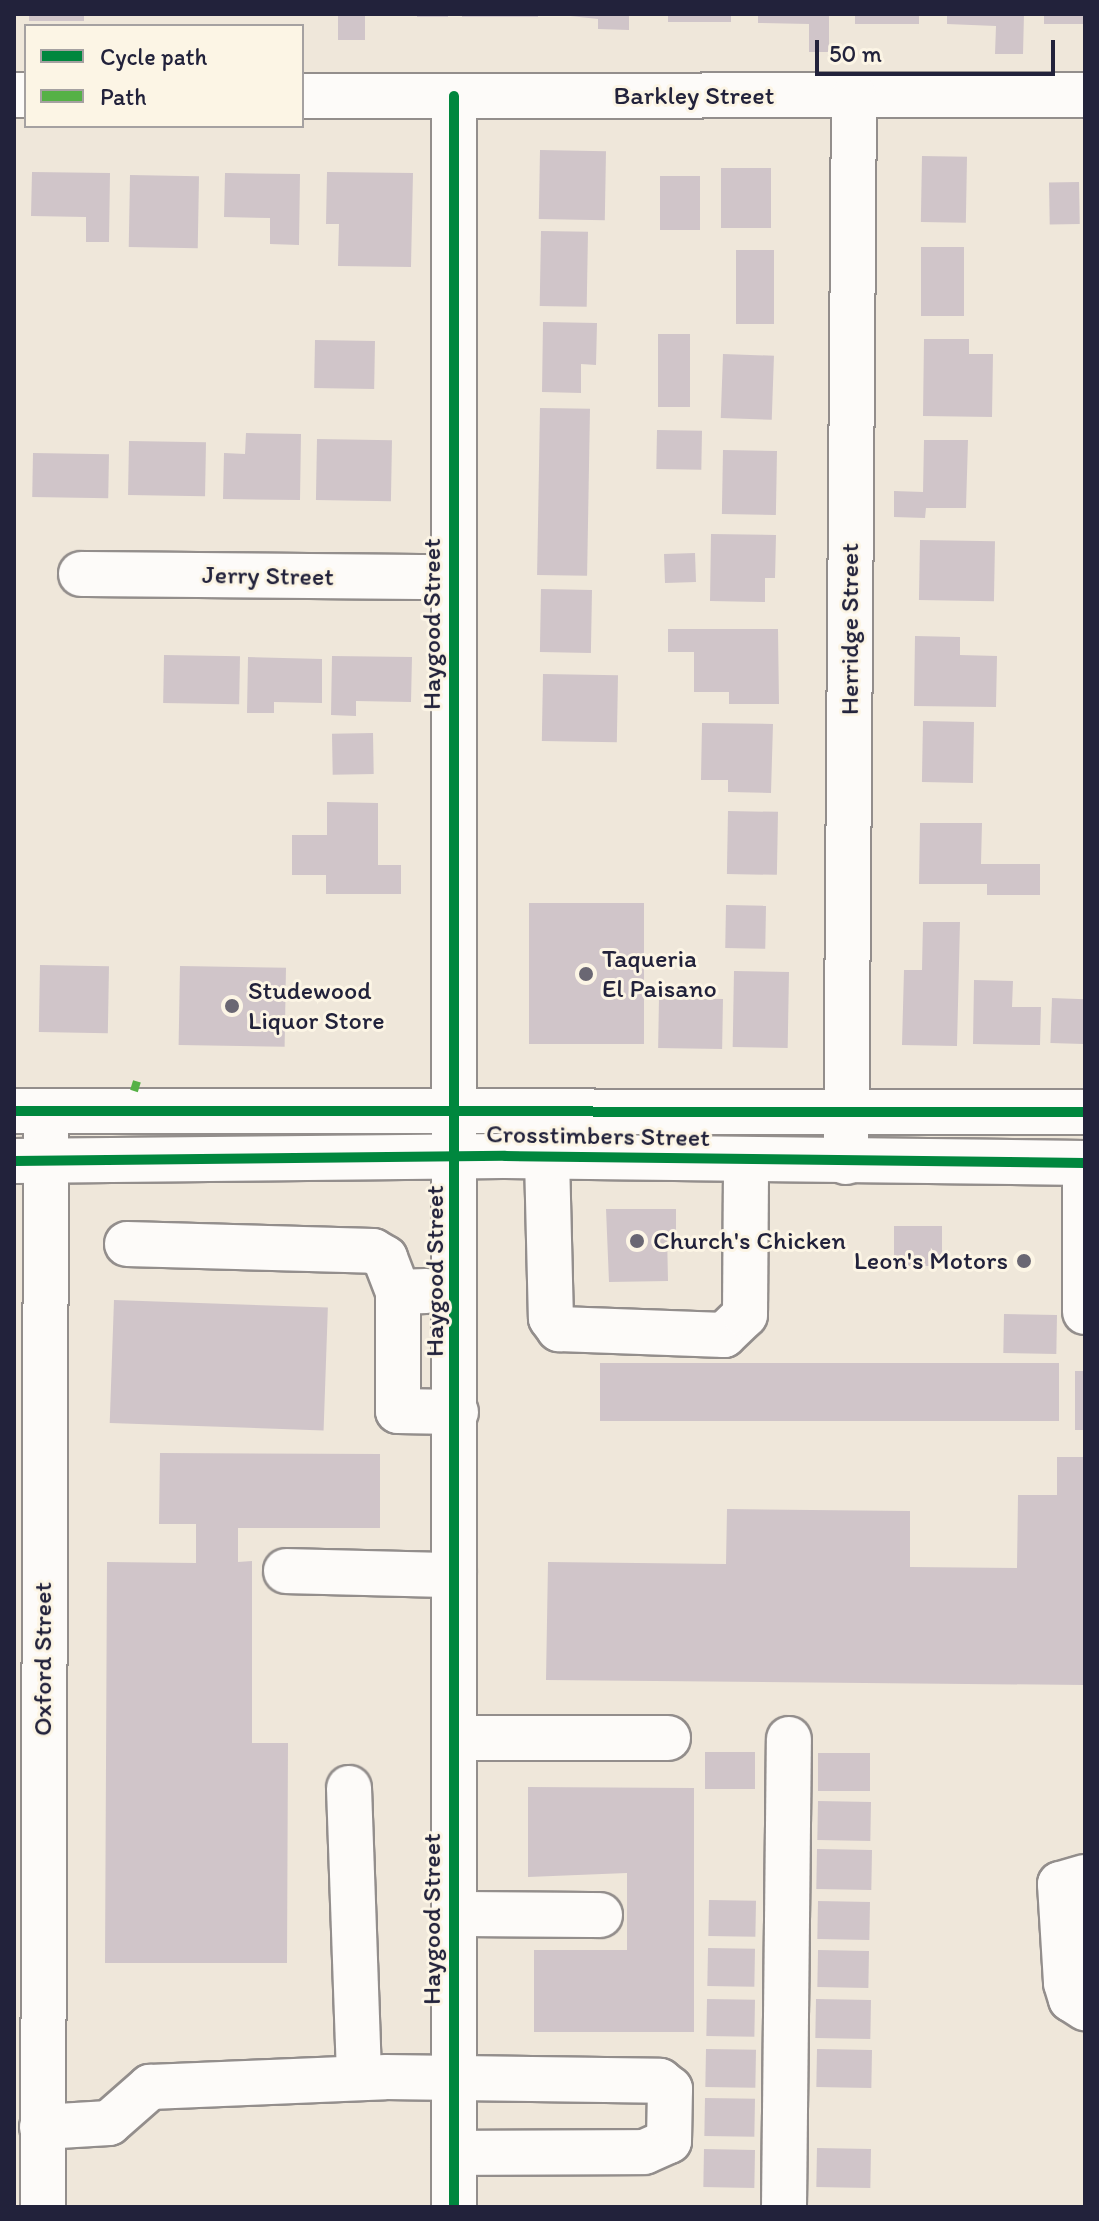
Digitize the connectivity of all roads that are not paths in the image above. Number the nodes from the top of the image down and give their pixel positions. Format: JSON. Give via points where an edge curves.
{"nodes":[{"id":1,"x":1085,"y":95,"type":"edge"},
{"id":2,"x":304,"y":96,"type":"edge"},
{"id":3,"x":454,"y":96,"type":"junction"},
{"id":4,"x":854,"y":96,"type":"junction"},
{"id":5,"x":81,"y":574,"type":"dead end"},
{"id":6,"x":454,"y":577,"type":"junction"},
{"id":7,"x":457,"y":1109,"type":"junction"},
{"id":8,"x":30,"y":1111,"type":"edge"},
{"id":9,"x":1085,"y":1112,"type":"edge"},
{"id":10,"x":846,"y":1116,"type":"junction"},
{"id":11,"x":457,"y":1157,"type":"junction"},
{"id":12,"x":547,"y":1158,"type":"junction"},
{"id":13,"x":746,"y":1160,"type":"junction"},
{"id":14,"x":29,"y":1161,"type":"edge"},
{"id":15,"x":846,"y":1162,"type":"junction"},
{"id":16,"x":1085,"y":1163,"type":"edge"},
{"id":17,"x":1085,"y":1169,"type":"edge"},
{"id":18,"x":1084,"y":1220,"type":"edge"},
{"id":19,"x":29,"y":1237,"type":"edge"},
{"id":20,"x":127,"y":1244,"type":"dead end"},
{"id":21,"x":457,"y":1291,"type":"junction"},
{"id":22,"x":398,"y":1292,"type":"junction"},
{"id":23,"x":1085,"y":1312,"type":"edge"},
{"id":24,"x":456,"y":1412,"type":"junction"},
{"id":25,"x":286,"y":1571,"type":"dead end"},
{"id":26,"x":454,"y":1575,"type":"junction"},
{"id":27,"x":454,"y":1738,"type":"junction"},
{"id":28,"x":668,"y":1738,"type":"dead end"},
{"id":29,"x":789,"y":1739,"type":"dead end"},
{"id":30,"x":349,"y":1788,"type":"dead end"},
{"id":31,"x":1085,"y":1877,"type":"edge"},
{"id":32,"x":454,"y":1914,"type":"junction"},
{"id":33,"x":600,"y":1915,"type":"dead end"},
{"id":34,"x":1085,"y":2008,"type":"edge"},
{"id":35,"x":359,"y":2078,"type":"junction"},
{"id":36,"x":454,"y":2082,"type":"junction"},
{"id":37,"x":42,"y":2127,"type":"junction"},
{"id":38,"x":454,"y":2153,"type":"junction"},
{"id":39,"x":43,"y":2207,"type":"edge"},
{"id":40,"x":454,"y":2207,"type":"edge"},
{"id":41,"x":784,"y":2207,"type":"edge"}],
"edges":[{"from":1,"to":4,"type":"street","name":"Barkley Street"},
{"from":2,"to":3,"type":"street","name":"Barkley Street"},
{"from":3,"to":4,"type":"street","name":"Barkley Street"},
{"from":3,"to":6,"type":"street","name":"Haygood Street"},
{"from":4,"to":10,"type":"street","name":"Herridge Street"},
{"from":5,"to":6,"type":"street","name":"Jerry Street"},
{"from":6,"to":7,"type":"street","name":"Haygood Street"},
{"from":7,"to":8,"type":"street","name":"Crosstimbers Street"},
{"from":7,"to":10,"type":"street","name":"Crosstimbers Street"},
{"from":7,"to":11,"type":"street","name":"Haygood Street"},
{"from":8,"to":14,"type":"street","name":"Oxford Street"},
{"from":9,"to":10,"type":"street","name":"Crosstimbers Street"},
{"from":10,"to":15,"type":"street","name":"Herridge Street"},
{"from":11,"to":12,"type":"street","name":"Crosstimbers Street"},
{"from":11,"to":14,"type":"street","name":"Crosstimbers Street"},
{"from":11,"to":21,"type":"street","name":"Haygood Street"},
{"from":12,"to":13,"type":"street","name":"Crosstimbers Street"},
{"from":12,"to":13,"type":"street","via":[[551,1318],[559,1329],[724,1335],[745,1315]]},
{"from":13,"to":15,"type":"street","name":"Crosstimbers Street"},
{"from":14,"to":19,"type":"street","name":"Oxford Street"},
{"from":15,"to":16,"type":"street","name":"Crosstimbers Street"},
{"from":17,"to":18,"type":"street"},
{"from":18,"to":23,"type":"street"},
{"from":19,"to":37,"type":"street","name":"Oxford Street"},
{"from":20,"to":22,"type":"street","via":[[373,1251],[385,1258]]},
{"from":21,"to":22,"type":"street"},
{"from":21,"to":24,"type":"street","name":"Haygood Street"},
{"from":22,"to":24,"type":"street","via":[[398,1411]]},
{"from":24,"to":26,"type":"street","name":"Haygood Street"},
{"from":25,"to":26,"type":"street"},
{"from":26,"to":27,"type":"street","name":"Haygood Street"},
{"from":27,"to":28,"type":"street"},
{"from":27,"to":32,"type":"street","name":"Haygood Street"},
{"from":29,"to":41,"type":"street"},
{"from":30,"to":35,"type":"street"},
{"from":31,"to":34,"type":"street","via":[[1060,1884],[1066,1983],[1071,1999]]},
{"from":32,"to":33,"type":"street"},
{"from":32,"to":36,"type":"street","name":"Haygood Street"},
{"from":35,"to":36,"type":"street"},
{"from":35,"to":37,"type":"street","via":[[150,2087],[109,2123]]},
{"from":36,"to":38,"type":"street","name":"Haygood Street"},
{"from":36,"to":38,"type":"street","via":[[660,2081],[670,2089],[669,2141],[644,2152]]},
{"from":37,"to":39,"type":"street","name":"Oxford Street"},
{"from":38,"to":40,"type":"street","name":"Haygood Street"}]}
